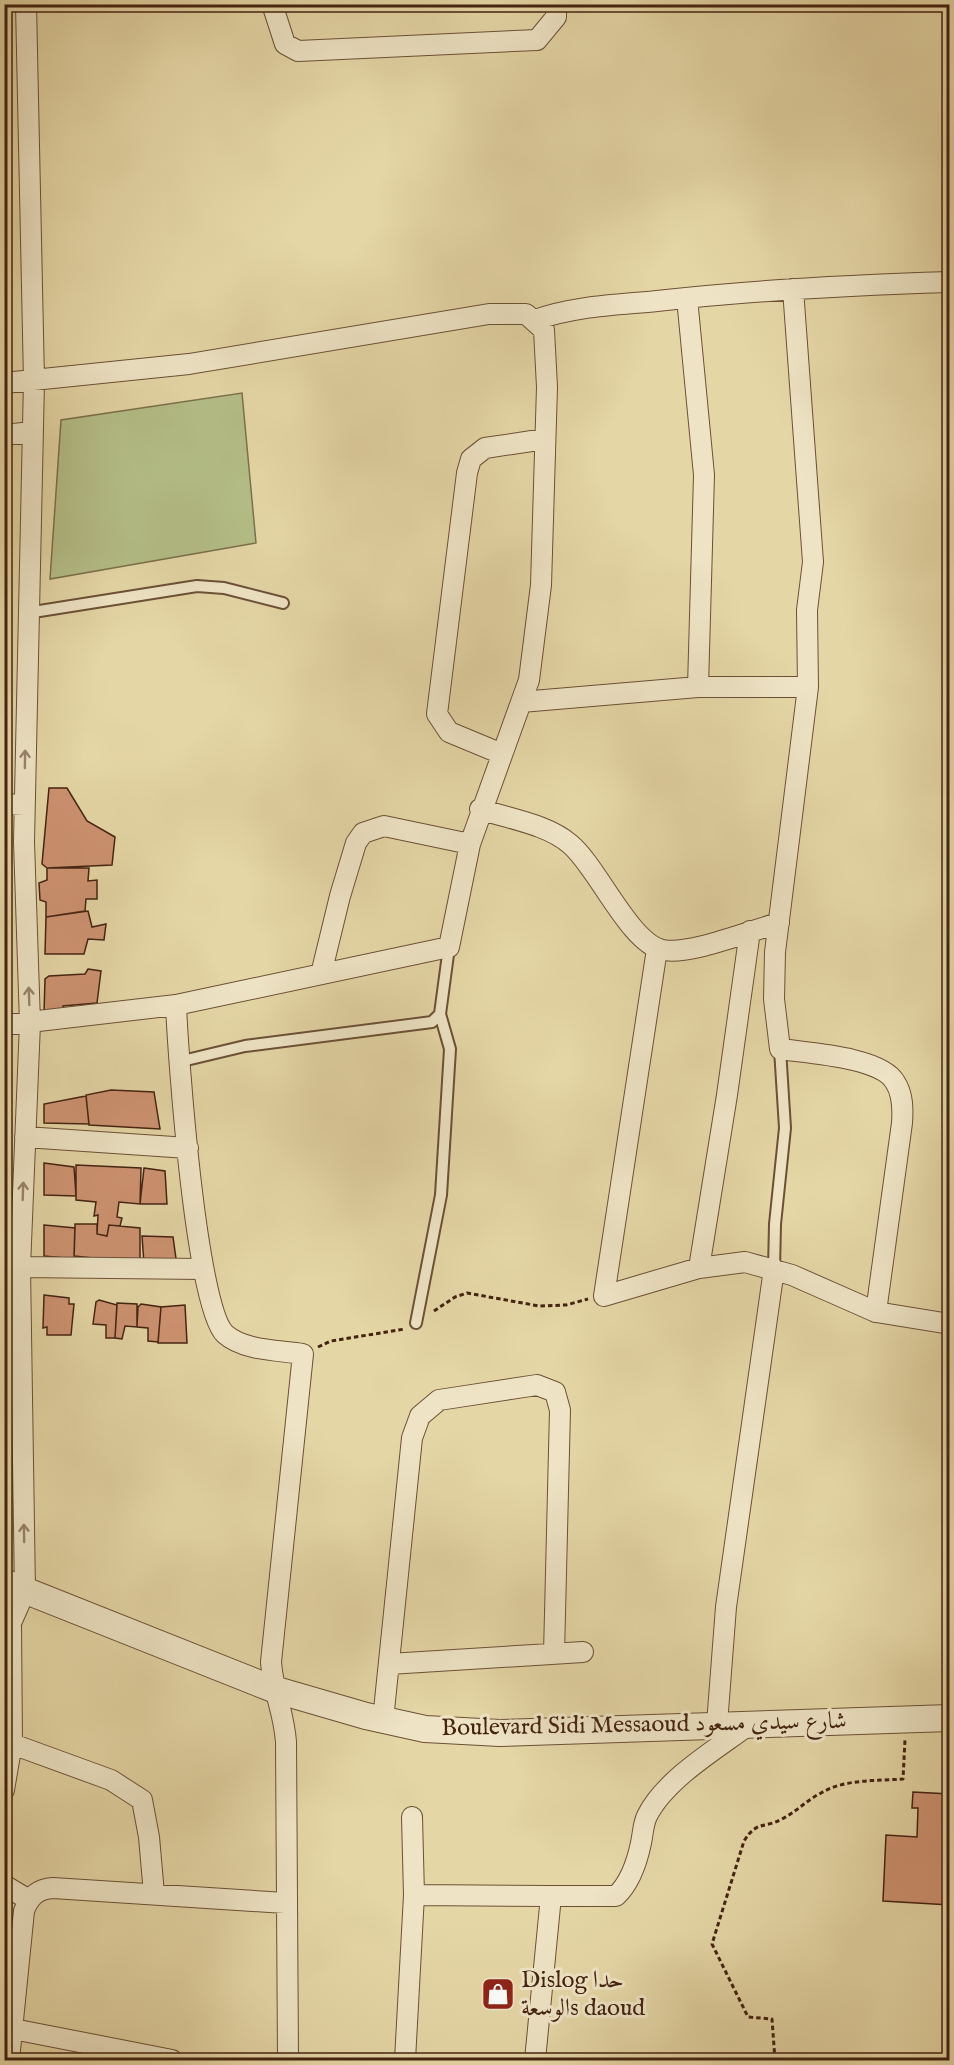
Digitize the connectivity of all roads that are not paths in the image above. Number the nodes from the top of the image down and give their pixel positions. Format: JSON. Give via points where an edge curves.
{"nodes":[{"id":1,"x":26,"y":4,"type":"edge"},
{"id":2,"x":272,"y":4,"type":"edge"},
{"id":3,"x":556,"y":4,"type":"edge"},
{"id":4,"x":950,"y":282,"type":"edge"},
{"id":5,"x":793,"y":289,"type":"junction"},
{"id":6,"x":687,"y":298,"type":"junction"},
{"id":7,"x":535,"y":320,"type":"junction"},
{"id":8,"x":34,"y":381,"type":"junction"},
{"id":9,"x":4,"y":383,"type":"edge"},
{"id":10,"x":32,"y":432,"type":"junction"},
{"id":11,"x":4,"y":435,"type":"edge"},
{"id":12,"x":545,"y":440,"type":"junction"},
{"id":13,"x":283,"y":603,"type":"dead end"},
{"id":14,"x":27,"y":613,"type":"junction"},
{"id":15,"x":698,"y":687,"type":"junction"},
{"id":16,"x":808,"y":687,"type":"junction"},
{"id":17,"x":521,"y":702,"type":"junction"},
{"id":18,"x":502,"y":754,"type":"junction"},
{"id":19,"x":14,"y":804,"type":"edge"},
{"id":20,"x":480,"y":809,"type":"junction"},
{"id":21,"x":14,"y":841,"type":"edge"},
{"id":22,"x":470,"y":844,"type":"junction"},
{"id":23,"x":778,"y":923,"type":"junction"},
{"id":24,"x":750,"y":931,"type":"junction"},
{"id":25,"x":449,"y":947,"type":"junction"},
{"id":26,"x":657,"y":949,"type":"junction"},
{"id":27,"x":321,"y":974,"type":"junction"},
{"id":28,"x":176,"y":1005,"type":"junction"},
{"id":29,"x":440,"y":1014,"type":"junction"},
{"id":30,"x":30,"y":1023,"type":"junction"},
{"id":31,"x":4,"y":1025,"type":"edge"},
{"id":32,"x":780,"y":1049,"type":"junction"},
{"id":33,"x":178,"y":1062,"type":"junction"},
{"id":34,"x":25,"y":1137,"type":"junction"},
{"id":35,"x":188,"y":1148,"type":"junction"},
{"id":36,"x":20,"y":1267,"type":"junction"},
{"id":37,"x":699,"y":1268,"type":"junction"},
{"id":38,"x":202,"y":1269,"type":"junction"},
{"id":39,"x":774,"y":1269,"type":"junction"},
{"id":40,"x":876,"y":1312,"type":"junction"},
{"id":41,"x":416,"y":1323,"type":"road end"},
{"id":42,"x":950,"y":1324,"type":"edge"},
{"id":43,"x":11,"y":1592,"type":"edge"},
{"id":44,"x":583,"y":1652,"type":"dead end"},
{"id":45,"x":554,"y":1654,"type":"junction"},
{"id":46,"x":389,"y":1664,"type":"junction"},
{"id":47,"x":273,"y":1689,"type":"junction"},
{"id":48,"x":950,"y":1718,"type":"edge"},
{"id":49,"x":383,"y":1720,"type":"junction"},
{"id":50,"x":750,"y":1724,"type":"junction"},
{"id":51,"x":717,"y":1725,"type":"junction"},
{"id":52,"x":8,"y":1742,"type":"edge"},
{"id":53,"x":4,"y":1790,"type":"edge"},
{"id":54,"x":412,"y":1817,"type":"dead end"},
{"id":55,"x":4,"y":1885,"type":"edge"},
{"id":56,"x":154,"y":1894,"type":"junction"},
{"id":57,"x":414,"y":1895,"type":"junction"},
{"id":58,"x":550,"y":1896,"type":"junction"},
{"id":59,"x":29,"y":1900,"type":"junction"},
{"id":60,"x":285,"y":1903,"type":"junction"},
{"id":61,"x":13,"y":2029,"type":"junction"},
{"id":62,"x":9,"y":2061,"type":"edge"},
{"id":63,"x":172,"y":2061,"type":"edge"},
{"id":64,"x":288,"y":2061,"type":"edge"},
{"id":65,"x":405,"y":2061,"type":"edge"},
{"id":66,"x":535,"y":2061,"type":"edge"}],
"edges":[{"from":1,"to":8,"type":"street"},
{"from":2,"to":3,"type":"street","via":[[285,44],[298,51],[537,40],[556,18]]},
{"from":4,"to":5,"type":"street"},
{"from":5,"to":6,"type":"street"},
{"from":5,"to":16,"type":"street","via":[[813,562],[807,610]]},
{"from":6,"to":7,"type":"street","via":[[567,310]]},
{"from":6,"to":15,"type":"street","via":[[704,475]]},
{"from":7,"to":8,"type":"street","via":[[526,314],[489,314],[189,364]]},
{"from":7,"to":12,"type":"street","via":[[544,330]]},
{"from":8,"to":9,"type":"street"},
{"from":8,"to":10,"type":"street"},
{"from":10,"to":11,"type":"street"},
{"from":10,"to":14,"type":"street"},
{"from":12,"to":17,"type":"street","via":[[541,585],[529,680]]},
{"from":12,"to":18,"type":"street","via":[[485,448],[471,459],[467,473],[437,714],[449,732]]},
{"from":13,"to":14,"type":"lane","via":[[224,588],[197,586]]},
{"from":19,"to":14,"type":"street","one_way":true},
{"from":15,"to":16,"type":"street"},
{"from":15,"to":17,"type":"street"},
{"from":16,"to":23,"type":"street"},
{"from":17,"to":18,"type":"street"},
{"from":18,"to":20,"type":"street"},
{"from":19,"to":21,"type":"street"},
{"from":20,"to":22,"type":"street"},
{"from":20,"to":26,"type":"street","via":[[552,832],[570,843],[628,921]]},
{"from":30,"to":21,"type":"street","one_way":true},
{"from":22,"to":25,"type":"street"},
{"from":22,"to":27,"type":"street","via":[[384,826],[363,833],[340,896]]},
{"from":23,"to":24,"type":"street"},
{"from":23,"to":32,"type":"street","via":[[774,999]]},
{"from":24,"to":26,"type":"street","via":[[675,951]]},
{"from":24,"to":37,"type":"street"},
{"from":25,"to":27,"type":"street"},
{"from":25,"to":29,"type":"lane"},
{"from":26,"to":37,"type":"street","via":[[604,1296]]},
{"from":27,"to":28,"type":"street"},
{"from":28,"to":30,"type":"street"},
{"from":28,"to":33,"type":"street"},
{"from":29,"to":33,"type":"lane","via":[[432,1022],[419,1025],[245,1046]]},
{"from":29,"to":41,"type":"lane","via":[[450,1049],[442,1183]]},
{"from":30,"to":31,"type":"street"},
{"from":30,"to":34,"type":"street"},
{"from":32,"to":39,"type":"lane","via":[[784,1128]]},
{"from":32,"to":40,"type":"street","via":[[868,1065],[890,1074],[899,1090],[902,1123]]},
{"from":33,"to":35,"type":"street"},
{"from":34,"to":35,"type":"street"},
{"from":36,"to":34,"type":"street","one_way":true},
{"from":35,"to":38,"type":"street"},
{"from":36,"to":38,"type":"street"},
{"from":43,"to":36,"type":"street","one_way":true},
{"from":37,"to":39,"type":"street","via":[[745,1262]]},
{"from":38,"to":47,"type":"street","via":[[223,1332],[237,1342],[303,1354],[271,1662]]},
{"from":39,"to":40,"type":"street"},
{"from":39,"to":51,"type":"street","via":[[726,1607]]},
{"from":40,"to":42,"type":"street"},
{"from":43,"to":47,"type":"street","name":"Boulevard Sidi Messaoud شارع سيدي مسعود"},
{"from":43,"to":52,"type":"street"},
{"from":44,"to":45,"type":"street"},
{"from":45,"to":46,"type":"street"},
{"from":45,"to":46,"type":"street","via":[[560,1410],[555,1392],[537,1385],[439,1400],[420,1416],[412,1438]]},
{"from":46,"to":49,"type":"street"},
{"from":47,"to":49,"type":"street","name":"Boulevard Sidi Messaoud شارع سيدي مسعود"},
{"from":47,"to":60,"type":"street","via":[[284,1718],[286,1742]]},
{"from":48,"to":50,"type":"street","name":"Boulevard Sidi Messaoud شارع سيدي مسعود"},
{"from":49,"to":51,"type":"street","name":"Boulevard Sidi Messaoud شارع سيدي مسعود","via":[[470,1733]]},
{"from":50,"to":51,"type":"street","name":"Boulevard Sidi Messaoud شارع سيدي مسعود"},
{"from":50,"to":58,"type":"street","via":[[655,1801],[645,1818],[631,1876],[616,1896]]},
{"from":52,"to":53,"type":"street"},
{"from":52,"to":56,"type":"street","via":[[111,1780],[142,1800],[150,1837]]},
{"from":54,"to":57,"type":"street"},
{"from":55,"to":59,"type":"street"},
{"from":56,"to":59,"type":"street","via":[[52,1888],[38,1891]]},
{"from":56,"to":60,"type":"street"},
{"from":57,"to":58,"type":"street"},
{"from":57,"to":65,"type":"street"},
{"from":58,"to":66,"type":"street"},
{"from":59,"to":61,"type":"street","via":[[24,1911]]},
{"from":60,"to":64,"type":"street"},
{"from":61,"to":62,"type":"street"},
{"from":61,"to":63,"type":"street"}]}
